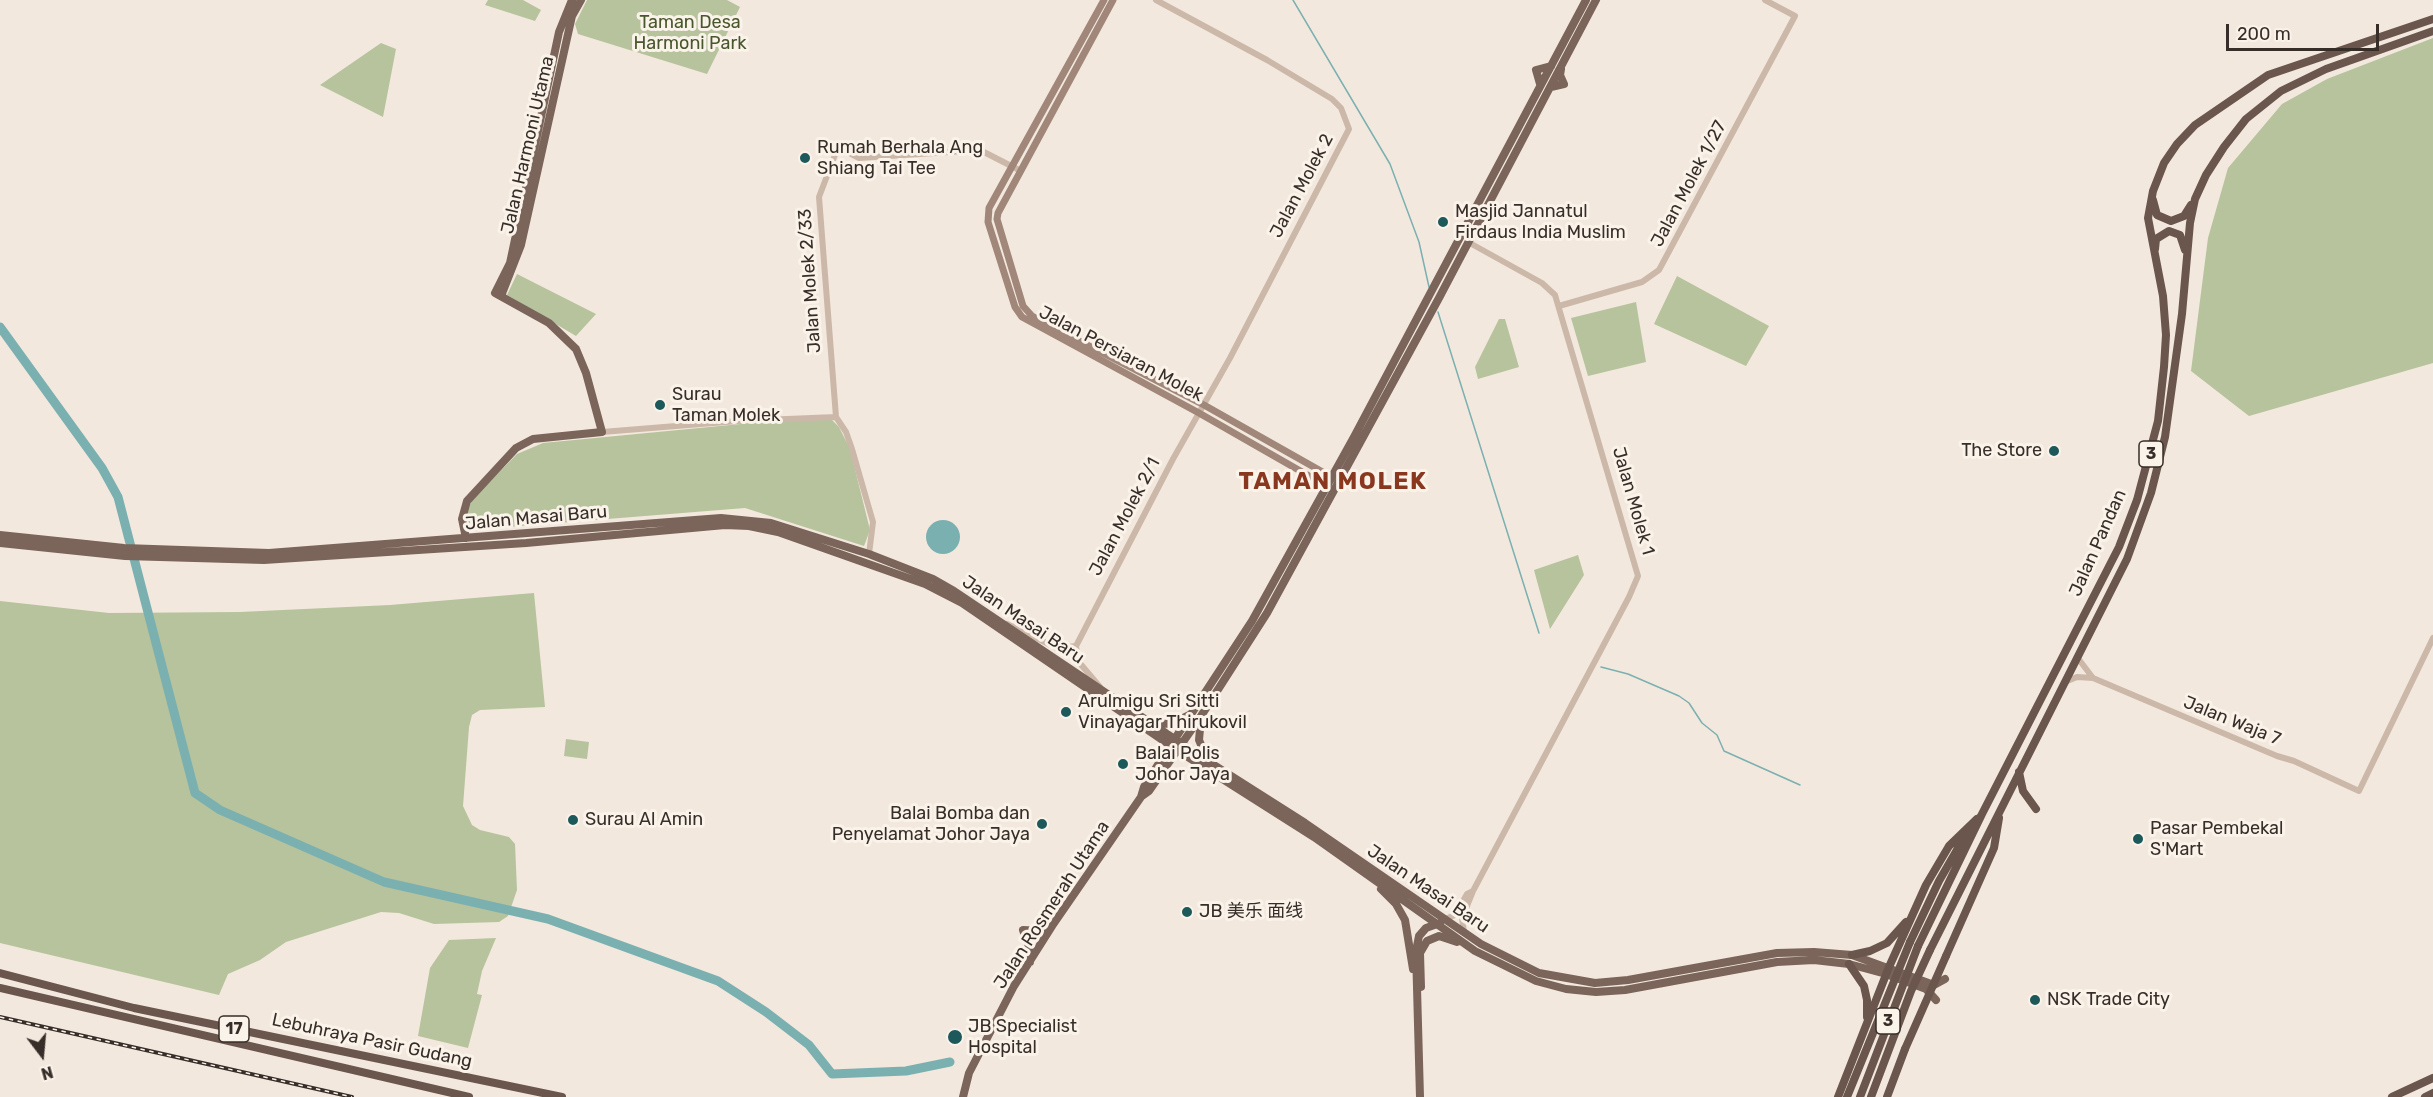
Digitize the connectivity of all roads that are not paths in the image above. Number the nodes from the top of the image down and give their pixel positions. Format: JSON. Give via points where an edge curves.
{"nodes":[{"id":1,"x":572,"y":0,"type":"edge"},
{"id":2,"x":581,"y":0,"type":"edge"},
{"id":3,"x":1104,"y":0,"type":"edge"},
{"id":4,"x":1113,"y":0,"type":"edge"},
{"id":5,"x":1156,"y":0,"type":"edge"},
{"id":6,"x":1587,"y":0,"type":"edge"},
{"id":7,"x":1596,"y":0,"type":"edge"},
{"id":8,"x":1765,"y":0,"type":"edge"},
{"id":9,"x":2433,"y":19,"type":"edge"},
{"id":10,"x":2433,"y":31,"type":"edge"},
{"id":11,"x":1551,"y":66,"type":"junction"},
{"id":12,"x":1561,"y":68,"type":"junction"},
{"id":13,"x":1546,"y":74,"type":"junction"},
{"id":14,"x":1555,"y":79,"type":"junction"},
{"id":15,"x":1540,"y":86,"type":"junction"},
{"id":16,"x":1550,"y":88,"type":"junction"},
{"id":17,"x":1011,"y":165,"type":"junction"},
{"id":18,"x":1021,"y":171,"type":"junction"},
{"id":19,"x":2152,"y":191,"type":"junction"},
{"id":20,"x":2194,"y":199,"type":"junction"},
{"id":21,"x":1468,"y":242,"type":"junction"},
{"id":22,"x":2156,"y":264,"type":"junction"},
{"id":23,"x":2185,"y":271,"type":"junction"},
{"id":24,"x":498,"y":294,"type":"junction"},
{"id":25,"x":1559,"y":306,"type":"junction"},
{"id":26,"x":1204,"y":405,"type":"junction"},
{"id":27,"x":1199,"y":413,"type":"junction"},
{"id":28,"x":836,"y":417,"type":"junction"},
{"id":29,"x":602,"y":432,"type":"junction"},
{"id":30,"x":1330,"y":476,"type":"junction"},
{"id":31,"x":1339,"y":481,"type":"junction"},
{"id":32,"x":1325,"y":486,"type":"junction"},
{"id":33,"x":1334,"y":490,"type":"junction"},
{"id":34,"x":0,"y":535,"type":"edge"},
{"id":35,"x":466,"y":538,"type":"junction"},
{"id":36,"x":0,"y":543,"type":"edge"},
{"id":37,"x":81,"y":544,"type":"junction"},
{"id":38,"x":477,"y":546,"type":"junction"},
{"id":39,"x":124,"y":552,"type":"junction"},
{"id":40,"x":88,"y":553,"type":"junction"},
{"id":41,"x":148,"y":553,"type":"junction"},
{"id":42,"x":869,"y":554,"type":"junction"},
{"id":43,"x":851,"y":557,"type":"junction"},
{"id":44,"x":1001,"y":622,"type":"junction"},
{"id":45,"x":2433,"y":638,"type":"edge"},
{"id":46,"x":1076,"y":646,"type":"junction"},
{"id":47,"x":2077,"y":656,"type":"junction"},
{"id":48,"x":2093,"y":678,"type":"junction"},
{"id":49,"x":2063,"y":683,"type":"junction"},
{"id":50,"x":1104,"y":692,"type":"junction"},
{"id":51,"x":1198,"y":714,"type":"junction"},
{"id":52,"x":1150,"y":727,"type":"junction"},
{"id":53,"x":1176,"y":744,"type":"junction"},
{"id":54,"x":1195,"y":761,"type":"junction"},
{"id":55,"x":1209,"y":762,"type":"junction"},
{"id":56,"x":1164,"y":763,"type":"junction"},
{"id":57,"x":2019,"y":772,"type":"junction"},
{"id":58,"x":2001,"y":806,"type":"junction"},
{"id":59,"x":2036,"y":809,"type":"dead end"},
{"id":60,"x":1982,"y":814,"type":"junction"},
{"id":61,"x":1366,"y":874,"type":"junction"},
{"id":62,"x":1473,"y":891,"type":"junction"},
{"id":63,"x":1912,"y":916,"type":"junction"},
{"id":64,"x":1442,"y":921,"type":"junction"},
{"id":65,"x":1052,"y":926,"type":"junction"},
{"id":66,"x":1464,"y":932,"type":"junction"},
{"id":67,"x":1474,"y":951,"type":"junction"},
{"id":68,"x":1852,"y":955,"type":"junction"},
{"id":69,"x":1030,"y":962,"type":"junction"},
{"id":70,"x":1849,"y":964,"type":"junction"},
{"id":71,"x":1888,"y":971,"type":"junction"},
{"id":72,"x":0,"y":973,"type":"edge"},
{"id":73,"x":1415,"y":976,"type":"junction"},
{"id":74,"x":1945,"y":979,"type":"dead end"},
{"id":75,"x":0,"y":988,"type":"edge"},
{"id":76,"x":1936,"y":1000,"type":"dead end"},
{"id":77,"x":1418,"y":1003,"type":"junction"},
{"id":78,"x":1866,"y":1027,"type":"junction"},
{"id":79,"x":2433,"y":1078,"type":"edge"},
{"id":80,"x":2433,"y":1093,"type":"edge"},
{"id":81,"x":469,"y":1097,"type":"edge"},
{"id":82,"x":562,"y":1097,"type":"edge"},
{"id":83,"x":963,"y":1097,"type":"edge"},
{"id":84,"x":1420,"y":1097,"type":"edge"},
{"id":85,"x":1838,"y":1097,"type":"edge"},
{"id":86,"x":1846,"y":1097,"type":"edge"},
{"id":87,"x":1860,"y":1097,"type":"edge"},
{"id":88,"x":1871,"y":1097,"type":"edge"},
{"id":89,"x":1887,"y":1097,"type":"edge"},
{"id":90,"x":2392,"y":1097,"type":"edge"},
{"id":91,"x":2425,"y":1097,"type":"edge"}],
"edges":[{"from":1,"to":24,"type":"main road","name":"Jalan Harmoni Utama","via":[[559,32],[510,263]]},
{"from":2,"to":24,"type":"main road","name":"Jalan Harmoni Utama","via":[[572,16],[521,245]]},
{"from":3,"to":17,"type":"main road","name":"Jalan Persiaran Molek"},
{"from":4,"to":18,"type":"main road","name":"Jalan Persiaran Molek"},
{"from":5,"to":26,"type":"street","name":"Jalan Molek 2","via":[[1332,99],[1341,108],[1349,129]]},
{"from":6,"to":11,"type":"main road"},
{"from":7,"to":12,"type":"main road"},
{"from":8,"to":25,"type":"street","name":"Jalan Molek 1/27","via":[[1795,16],[1659,270],[1642,282]]},
{"from":9,"to":19,"type":"highway","name":"Jalan Pandan","number":"3","via":[[2285,68],[2258,81],[2187,132],[2170,153]]},
{"from":10,"to":20,"type":"highway","name":"Jalan Pandan","number":"3","via":[[2326,69],[2268,100],[2224,147]]},
{"from":11,"to":13,"type":"main road"},
{"from":11,"to":15,"type":"main road","via":[[1536,70]]},
{"from":12,"to":13,"type":"main road"},
{"from":12,"to":14,"type":"main road"},
{"from":12,"to":16,"type":"main road","via":[[1564,84]]},
{"from":13,"to":15,"type":"main road"},
{"from":14,"to":15,"type":"main road"},
{"from":14,"to":16,"type":"main road"},
{"from":15,"to":30,"type":"main road"},
{"from":16,"to":21,"type":"main road"},
{"from":17,"to":18,"type":"street"},
{"from":17,"to":27,"type":"main road","name":"Jalan Persiaran Molek","via":[[989,208],[988,222],[1019,313]]},
{"from":17,"to":28,"type":"street","name":"Jalan Molek 2/33","via":[[980,150],[859,158],[838,147],[819,196]]},
{"from":18,"to":26,"type":"main road","name":"Jalan Persiaran Molek","via":[[997,219],[1023,306]]},
{"from":19,"to":20,"type":"highway","via":[[2156,214],[2167,220],[2184,216]]},
{"from":19,"to":22,"type":"highway","name":"Jalan Pandan","number":"3","via":[[2148,223]]},
{"from":20,"to":23,"type":"highway","name":"Jalan Pandan","number":"3"},
{"from":21,"to":25,"type":"street","name":"Jalan Molek 1","via":[[1542,283],[1555,295]]},
{"from":21,"to":31,"type":"main road"},
{"from":22,"to":23,"type":"highway","via":[[2156,239],[2173,232],[2183,241]]},
{"from":22,"to":60,"type":"highway","name":"Jalan Pandan","number":"3","via":[[2163,296],[2164,367],[2158,421],[2138,500],[2119,547]]},
{"from":23,"to":47,"type":"highway","name":"Jalan Pandan","number":"3","via":[[2165,438],[2151,493],[2127,559]]},
{"from":24,"to":29,"type":"main road","via":[[549,323],[576,349]]},
{"from":25,"to":62,"type":"street","name":"Jalan Molek 1","via":[[1638,576]]},
{"from":26,"to":27,"type":"street","name":"Jalan Molek 2/1"},
{"from":26,"to":30,"type":"main road","name":"Jalan Persiaran Molek"},
{"from":27,"to":32,"type":"main road","name":"Jalan Persiaran Molek"},
{"from":27,"to":46,"type":"street","name":"Jalan Molek 2/1"},
{"from":28,"to":29,"type":"street"},
{"from":28,"to":42,"type":"street","via":[[849,441],[873,522]]},
{"from":29,"to":35,"type":"main road","via":[[533,439],[516,448],[467,501],[462,519]]},
{"from":30,"to":31,"type":"main road","name":"Jalan Persiaran Molek"},
{"from":30,"to":32,"type":"main road"},
{"from":31,"to":33,"type":"main road"},
{"from":32,"to":33,"type":"main road","name":"Jalan Persiaran Molek"},
{"from":32,"to":51,"type":"main road"},
{"from":33,"to":51,"type":"main road","via":[[1267,614]]},
{"from":34,"to":37,"type":"main road","name":"Jalan Masai Baru"},
{"from":35,"to":38,"type":"main road"},
{"from":35,"to":41,"type":"main road","name":"Jalan Masai Baru","via":[[269,553]]},
{"from":35,"to":42,"type":"main road","name":"Jalan Masai Baru","via":[[734,518],[771,523]]},
{"from":36,"to":40,"type":"main road","name":"Jalan Masai Baru"},
{"from":37,"to":39,"type":"main road","name":"Jalan Masai Baru"},
{"from":37,"to":40,"type":"main road"},
{"from":38,"to":41,"type":"main road","name":"Jalan Masai Baru","via":[[264,560]]},
{"from":38,"to":43,"type":"main road","name":"Jalan Masai Baru","via":[[742,526],[778,532]]},
{"from":39,"to":40,"type":"main road","name":"Jalan Masai Baru"},
{"from":39,"to":41,"type":"main road","name":"Jalan Masai Baru"},
{"from":42,"to":43,"type":"main road"},
{"from":42,"to":44,"type":"main road","name":"Jalan Masai Baru","via":[[933,579]]},
{"from":43,"to":52,"type":"main road","name":"Jalan Masai Baru","via":[[925,584],[962,603]]},
{"from":44,"to":46,"type":"street","via":[[1057,648]]},
{"from":44,"to":50,"type":"main road","name":"Jalan Masai Baru"},
{"from":45,"to":48,"type":"street","name":"Jalan Waja 7","via":[[2359,791]]},
{"from":46,"to":50,"type":"street","via":[[1078,661]]},
{"from":47,"to":48,"type":"street","via":[[2082,668]]},
{"from":47,"to":49,"type":"highway","name":"Jalan Pandan","number":"3"},
{"from":48,"to":49,"type":"street","via":[[2077,677]]},
{"from":49,"to":57,"type":"highway","name":"Jalan Pandan","number":"3"},
{"from":50,"to":52,"type":"main road","name":"Jalan Masai Baru"},
{"from":51,"to":52,"type":"main road"},
{"from":51,"to":53,"type":"main road","name":"Jalan Rosmerah Utama"},
{"from":51,"to":55,"type":"main road","via":[[1199,740]]},
{"from":52,"to":53,"type":"main road","name":"Jalan Masai Baru"},
{"from":52,"to":56,"type":"main road"},
{"from":53,"to":54,"type":"main road","name":"Jalan Masai Baru"},
{"from":53,"to":55,"type":"main road","name":"Jalan Masai Baru"},
{"from":53,"to":56,"type":"main road","name":"Jalan Rosmerah Utama"},
{"from":54,"to":56,"type":"main road","via":[[1179,758]]},
{"from":54,"to":61,"type":"main road","name":"Jalan Masai Baru"},
{"from":55,"to":64,"type":"main road","name":"Jalan Masai Baru","via":[[1305,823]]},
{"from":56,"to":65,"type":"main road","name":"Jalan Rosmerah Utama","via":[[1149,791]]},
{"from":57,"to":58,"type":"highway","name":"Jalan Pandan","number":"3"},
{"from":57,"to":59,"type":"highway","via":[[2023,791]]},
{"from":58,"to":88,"type":"highway","name":"Jalan Pandan","number":"3","bridge":true,"via":[[1911,991]]},
{"from":58,"to":89,"type":"highway","bridge":true,"via":[[1994,848]]},
{"from":60,"to":63,"type":"highway","via":[[1949,846]]},
{"from":60,"to":86,"type":"highway","bridge":true,"via":[[1957,847],[1910,942]]},
{"from":60,"to":87,"type":"highway","name":"Jalan Pandan","number":"3","bridge":true,"via":[[1918,946]]},
{"from":61,"to":64,"type":"main road","name":"Jalan Masai Baru"},
{"from":61,"to":73,"type":"main road","via":[[1396,904],[1405,920]]},
{"from":62,"to":64,"type":"street","name":"Jalan Molek 1","via":[[1455,915]]},
{"from":62,"to":66,"type":"street","name":"Jalan Molek 1","via":[[1462,918]]},
{"from":63,"to":68,"type":"highway","via":[[1887,943]]},
{"from":63,"to":71,"type":"highway"},
{"from":64,"to":66,"type":"main road","name":"Jalan Masai Baru"},
{"from":64,"to":67,"type":"main road","name":"Jalan Masai Baru"},
{"from":64,"to":73,"type":"main road","via":[[1419,936]]},
{"from":65,"to":69,"type":"main road","name":"Jalan Rosmerah Utama"},
{"from":65,"to":69,"type":"main road","via":[[1044,931],[1023,930]]},
{"from":66,"to":68,"type":"main road","name":"Jalan Masai Baru","via":[[1507,959],[1539,973],[1595,983],[1777,953]]},
{"from":67,"to":70,"type":"main road","name":"Jalan Masai Baru","via":[[1536,981],[1596,992],[1777,962],[1814,960]]},
{"from":67,"to":77,"type":"main road","via":[[1449,938],[1426,940],[1420,953]]},
{"from":68,"to":71,"type":"main road","name":"Jalan Masai Baru"},
{"from":69,"to":83,"type":"main road","name":"Jalan Rosmerah Utama","via":[[969,1073]]},
{"from":70,"to":71,"type":"main road","name":"Jalan Masai Baru"},
{"from":70,"to":78,"type":"highway","via":[[1864,987]]},
{"from":71,"to":74,"type":"main road","name":"Jalan Masai Baru","via":[[1934,985]]},
{"from":71,"to":76,"type":"main road","name":"Jalan Masai Baru","via":[[1926,989]]},
{"from":71,"to":78,"type":"highway"},
{"from":72,"to":82,"type":"highway","name":"Lebuhraya Pasir Gudang","number":"17","via":[[134,1008]]},
{"from":73,"to":77,"type":"main road"},
{"from":75,"to":81,"type":"highway","name":"Lebuhraya Pasir Gudang","number":"17"},
{"from":77,"to":84,"type":"main road"},
{"from":78,"to":85,"type":"highway"},
{"from":79,"to":90,"type":"highway"},
{"from":80,"to":91,"type":"highway"}]}
